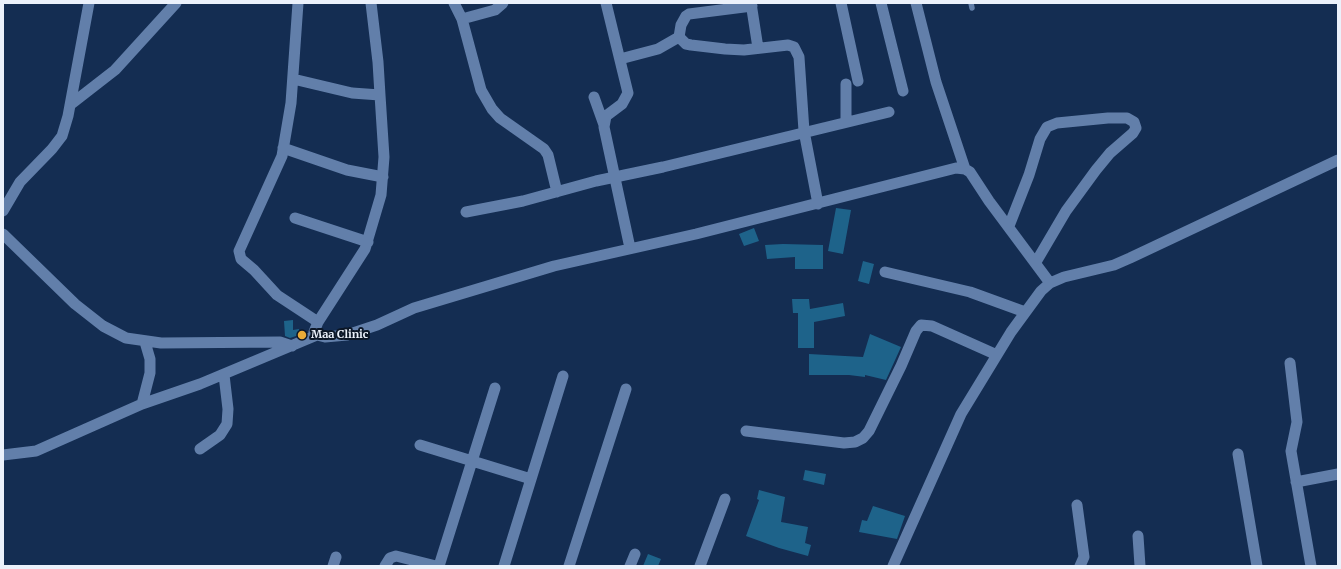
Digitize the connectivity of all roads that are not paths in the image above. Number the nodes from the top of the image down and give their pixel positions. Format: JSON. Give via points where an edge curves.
{"nodes":[{"id":1,"x":89,"y":3,"type":"edge"},
{"id":2,"x":176,"y":3,"type":"edge"},
{"id":3,"x":298,"y":3,"type":"edge"},
{"id":4,"x":371,"y":3,"type":"edge"},
{"id":5,"x":454,"y":3,"type":"edge"},
{"id":6,"x":503,"y":3,"type":"edge"},
{"id":7,"x":606,"y":3,"type":"edge"},
{"id":8,"x":841,"y":3,"type":"edge"},
{"id":9,"x":881,"y":3,"type":"edge"},
{"id":10,"x":916,"y":3,"type":"edge"},
{"id":11,"x":751,"y":5,"type":"edge"},
{"id":12,"x":462,"y":19,"type":"junction"},
{"id":13,"x":679,"y":37,"type":"junction"},
{"id":14,"x":758,"y":48,"type":"junction"},
{"id":15,"x":620,"y":59,"type":"junction"},
{"id":16,"x":293,"y":79,"type":"junction"},
{"id":17,"x":858,"y":81,"type":"dead end"},
{"id":18,"x":846,"y":84,"type":"dead end"},
{"id":19,"x":903,"y":91,"type":"dead end"},
{"id":20,"x":380,"y":95,"type":"junction"},
{"id":21,"x":594,"y":97,"type":"dead end"},
{"id":22,"x":70,"y":105,"type":"junction"},
{"id":23,"x":888,"y":112,"type":"dead end"},
{"id":24,"x":846,"y":122,"type":"junction"},
{"id":25,"x":604,"y":125,"type":"junction"},
{"id":26,"x":804,"y":131,"type":"junction"},
{"id":27,"x":284,"y":148,"type":"junction"},
{"id":28,"x":1338,"y":160,"type":"edge"},
{"id":29,"x":965,"y":169,"type":"junction"},
{"id":30,"x":614,"y":176,"type":"junction"},
{"id":31,"x":384,"y":177,"type":"junction"},
{"id":32,"x":557,"y":192,"type":"junction"},
{"id":33,"x":818,"y":204,"type":"junction"},
{"id":34,"x":3,"y":211,"type":"edge"},
{"id":35,"x":466,"y":212,"type":"dead end"},
{"id":36,"x":295,"y":218,"type":"dead end"},
{"id":37,"x":1010,"y":226,"type":"junction"},
{"id":38,"x":3,"y":234,"type":"edge"},
{"id":39,"x":368,"y":242,"type":"junction"},
{"id":40,"x":630,"y":248,"type":"junction"},
{"id":41,"x":1036,"y":262,"type":"junction"},
{"id":42,"x":885,"y":272,"type":"dead end"},
{"id":43,"x":1050,"y":283,"type":"junction"},
{"id":44,"x":1025,"y":312,"type":"junction"},
{"id":45,"x":318,"y":322,"type":"junction"},
{"id":46,"x":317,"y":335,"type":"junction"},
{"id":47,"x":145,"y":342,"type":"junction"},
{"id":48,"x":292,"y":346,"type":"junction"},
{"id":49,"x":997,"y":355,"type":"junction"},
{"id":50,"x":1290,"y":363,"type":"dead end"},
{"id":51,"x":224,"y":375,"type":"junction"},
{"id":52,"x":563,"y":376,"type":"dead end"},
{"id":53,"x":495,"y":388,"type":"dead end"},
{"id":54,"x":626,"y":389,"type":"dead end"},
{"id":55,"x":142,"y":404,"type":"junction"},
{"id":56,"x":746,"y":431,"type":"dead end"},
{"id":57,"x":420,"y":445,"type":"dead end"},
{"id":58,"x":200,"y":449,"type":"dead end"},
{"id":59,"x":1238,"y":454,"type":"dead end"},
{"id":60,"x":3,"y":455,"type":"edge"},
{"id":61,"x":472,"y":461,"type":"junction"},
{"id":62,"x":1338,"y":474,"type":"edge"},
{"id":63,"x":531,"y":478,"type":"junction"},
{"id":64,"x":1296,"y":482,"type":"junction"},
{"id":65,"x":725,"y":500,"type":"dead end"},
{"id":66,"x":1077,"y":505,"type":"dead end"},
{"id":67,"x":1138,"y":536,"type":"dead end"},
{"id":68,"x":635,"y":554,"type":"dead end"},
{"id":69,"x":385,"y":566,"type":"edge"},
{"id":70,"x":436,"y":566,"type":"edge"},
{"id":71,"x":439,"y":566,"type":"edge"},
{"id":72,"x":504,"y":566,"type":"edge"},
{"id":73,"x":569,"y":566,"type":"edge"},
{"id":74,"x":630,"y":566,"type":"edge"},
{"id":75,"x":700,"y":566,"type":"edge"},
{"id":76,"x":893,"y":566,"type":"edge"},
{"id":77,"x":1080,"y":566,"type":"edge"},
{"id":78,"x":1140,"y":566,"type":"edge"},
{"id":79,"x":1257,"y":566,"type":"edge"},
{"id":80,"x":1311,"y":566,"type":"edge"}],
"edges":[{"from":1,"to":22,"type":"street"},
{"from":2,"to":22,"type":"street","via":[[115,70]]},
{"from":3,"to":16,"type":"street"},
{"from":4,"to":20,"type":"street"},
{"from":5,"to":12,"type":"street"},
{"from":6,"to":12,"type":"street","via":[[495,10]]},
{"from":7,"to":15,"type":"street"},
{"from":8,"to":17,"type":"street"},
{"from":9,"to":19,"type":"street"},
{"from":10,"to":29,"type":"street","via":[[936,82]]},
{"from":11,"to":13,"type":"street","via":[[689,14],[681,25]]},
{"from":11,"to":14,"type":"street"},
{"from":12,"to":32,"type":"street","via":[[480,90],[500,118],[548,154]]},
{"from":13,"to":14,"type":"street","via":[[691,45],[744,50]]},
{"from":13,"to":15,"type":"street","via":[[658,49]]},
{"from":14,"to":26,"type":"street","via":[[791,45],[797,51]]},
{"from":15,"to":25,"type":"street","via":[[628,93],[622,104],[606,116]]},
{"from":16,"to":20,"type":"street","via":[[352,93]]},
{"from":16,"to":27,"type":"street"},
{"from":18,"to":24,"type":"street"},
{"from":20,"to":31,"type":"street"},
{"from":21,"to":25,"type":"street"},
{"from":22,"to":34,"type":"street","via":[[59,142],[20,182]]},
{"from":23,"to":24,"type":"street"},
{"from":24,"to":26,"type":"street"},
{"from":25,"to":30,"type":"street"},
{"from":26,"to":30,"type":"street","via":[[678,163]]},
{"from":26,"to":33,"type":"street"},
{"from":27,"to":31,"type":"street","via":[[347,170]]},
{"from":27,"to":45,"type":"street","via":[[269,187],[240,247],[240,255],[241,259],[282,299]]},
{"from":28,"to":43,"type":"street","via":[[1125,261]]},
{"from":29,"to":33,"type":"street","via":[[956,168]]},
{"from":29,"to":37,"type":"street","via":[[970,172]]},
{"from":30,"to":32,"type":"street"},
{"from":30,"to":40,"type":"street"},
{"from":31,"to":39,"type":"street"},
{"from":32,"to":35,"type":"street"},
{"from":33,"to":40,"type":"street"},
{"from":36,"to":39,"type":"street"},
{"from":37,"to":41,"type":"street"},
{"from":37,"to":41,"type":"street","via":[[1040,139],[1047,127],[1057,123],[1108,118],[1127,118],[1134,122],[1136,128],[1133,133],[1110,152],[1096,170],[1066,211]]},
{"from":38,"to":47,"type":"street","via":[[92,318],[118,335]]},
{"from":39,"to":45,"type":"street"},
{"from":40,"to":46,"type":"street","via":[[554,266],[414,308],[359,332],[340,336]]},
{"from":41,"to":43,"type":"street"},
{"from":42,"to":44,"type":"street","via":[[970,292]]},
{"from":43,"to":44,"type":"street"},
{"from":44,"to":49,"type":"street"},
{"from":45,"to":46,"type":"street","via":[[314,332]]},
{"from":46,"to":48,"type":"street"},
{"from":47,"to":48,"type":"street","via":[[280,342]]},
{"from":47,"to":55,"type":"street","via":[[150,359],[150,373]]},
{"from":48,"to":51,"type":"street"},
{"from":49,"to":56,"type":"street","via":[[932,326],[921,325],[869,431],[863,438],[844,443]]},
{"from":49,"to":76,"type":"street","via":[[948,440]]},
{"from":50,"to":64,"type":"street","via":[[1297,422],[1291,446]]},
{"from":51,"to":55,"type":"street"},
{"from":51,"to":58,"type":"street","via":[[227,424],[220,435]]},
{"from":52,"to":63,"type":"street"},
{"from":53,"to":61,"type":"street"},
{"from":54,"to":73,"type":"street"},
{"from":55,"to":60,"type":"street","via":[[36,451]]},
{"from":57,"to":61,"type":"street"},
{"from":59,"to":79,"type":"street"},
{"from":61,"to":63,"type":"street"},
{"from":61,"to":71,"type":"street"},
{"from":62,"to":64,"type":"street"},
{"from":63,"to":72,"type":"street"},
{"from":64,"to":80,"type":"street"},
{"from":65,"to":75,"type":"street"},
{"from":66,"to":77,"type":"street","via":[[1084,557]]},
{"from":67,"to":78,"type":"street"},
{"from":68,"to":74,"type":"street"},
{"from":69,"to":70,"type":"street","via":[[390,558],[396,556]]}]}
